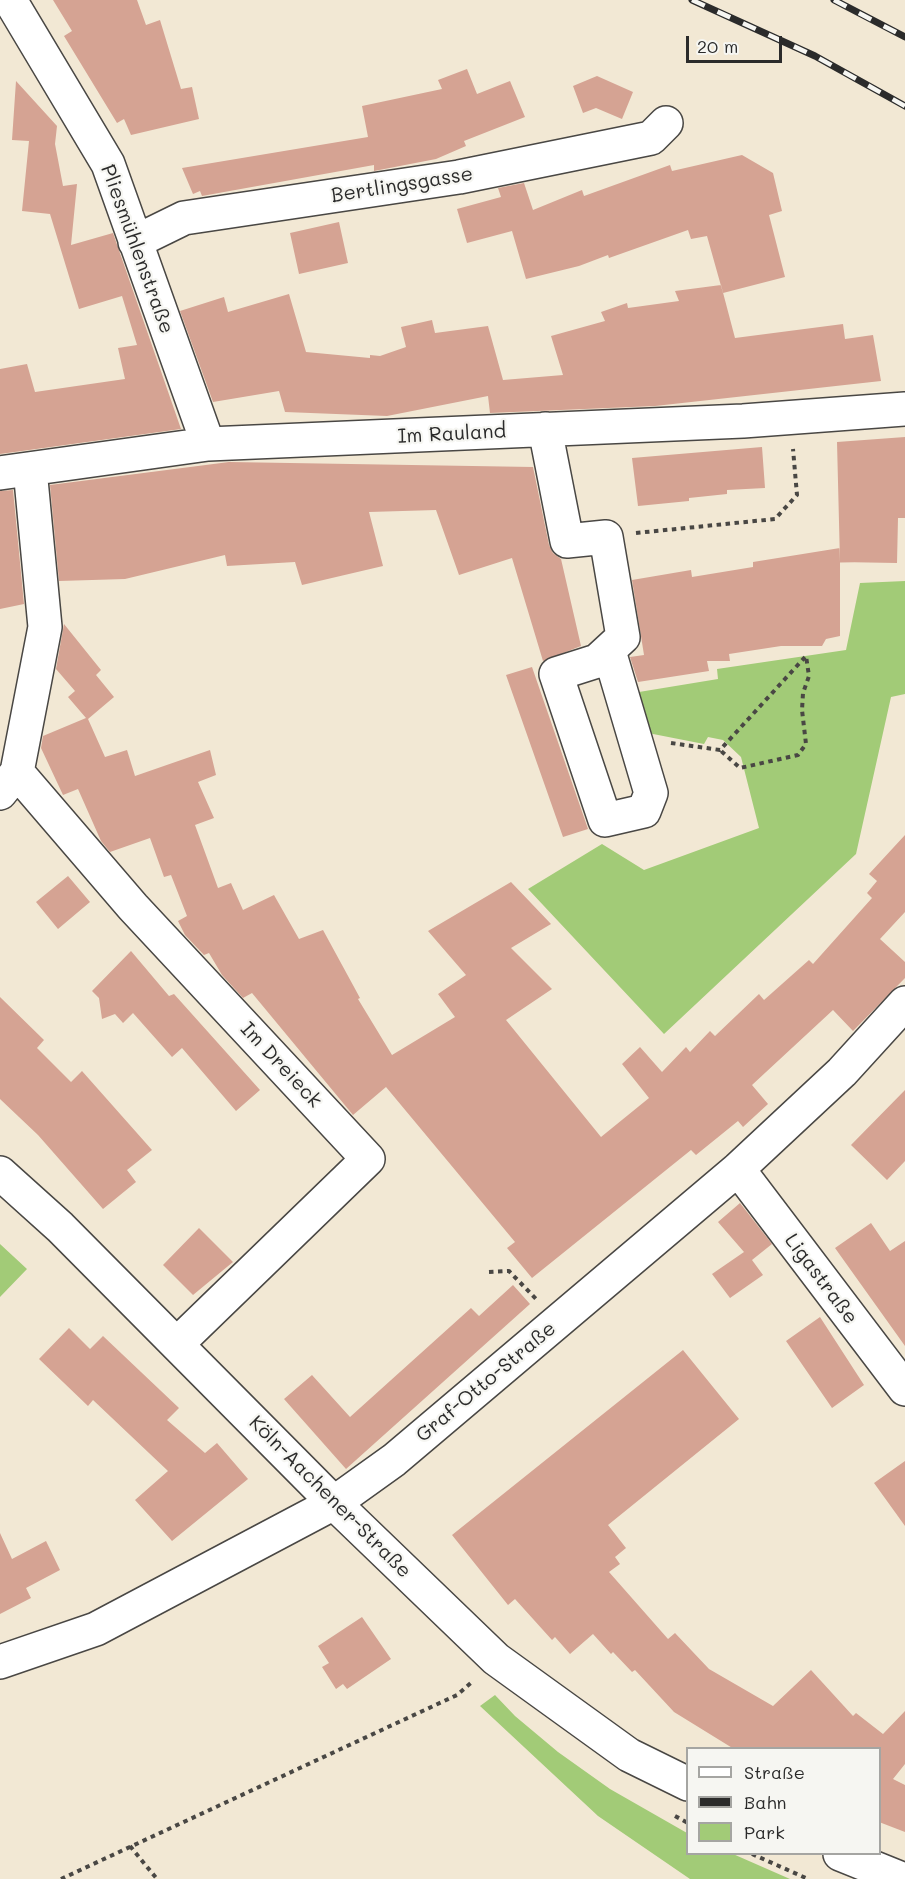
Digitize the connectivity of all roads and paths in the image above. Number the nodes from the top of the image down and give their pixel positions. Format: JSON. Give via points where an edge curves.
{"nodes":[{"id":1,"x":10,"y":0,"type":"edge"},
{"id":2,"x":666,"y":123,"type":"dead end"},
{"id":3,"x":135,"y":242,"type":"junction"},
{"id":4,"x":905,"y":409,"type":"edge"},
{"id":5,"x":791,"y":417,"type":"junction"},
{"id":6,"x":545,"y":429,"type":"junction"},
{"id":7,"x":208,"y":444,"type":"junction"},
{"id":8,"x":15,"y":471,"type":"edge"},
{"id":9,"x":606,"y":537,"type":"junction"},
{"id":10,"x":609,"y":651,"type":"junction"},
{"id":11,"x":635,"y":738,"type":"junction"},
{"id":12,"x":720,"y":750,"type":"junction"},
{"id":13,"x":9,"y":782,"type":"edge"},
{"id":14,"x":905,"y":1003,"type":"edge"},
{"id":15,"x":738,"y":1168,"type":"junction"},
{"id":16,"x":0,"y":1173,"type":"edge"},
{"id":17,"x":489,"y":1272,"type":"dead end"},
{"id":18,"x":558,"y":1322,"type":"junction"},
{"id":19,"x":177,"y":1344,"type":"junction"},
{"id":20,"x":905,"y":1389,"type":"edge"},
{"id":21,"x":334,"y":1503,"type":"junction"},
{"id":22,"x":496,"y":1659,"type":"junction"},
{"id":23,"x":0,"y":1662,"type":"edge"},
{"id":24,"x":686,"y":1784,"type":"edge"},
{"id":25,"x":130,"y":1846,"type":"junction"},
{"id":26,"x":754,"y":1855,"type":"edge"},
{"id":27,"x":842,"y":1855,"type":"edge"},
{"id":28,"x":61,"y":1879,"type":"edge"},
{"id":29,"x":157,"y":1879,"type":"edge"},
{"id":30,"x":808,"y":1879,"type":"edge"},
{"id":31,"x":902,"y":1879,"type":"edge"}],
"edges":[{"from":1,"to":3,"type":"street","name":"Pliesmühlenstraße","via":[[108,164]]},
{"from":2,"to":3,"type":"street","name":"Bertlingsgasse","via":[[651,138],[459,177],[184,218]]},
{"from":3,"to":7,"type":"street","name":"Pliesmühlenstraße"},
{"from":4,"to":5,"type":"street","name":"Im Rauland"},
{"from":5,"to":6,"type":"street","name":"Im Rauland"},
{"from":5,"to":9,"type":"path","via":[[797,495],[775,519]]},
{"from":6,"to":7,"type":"street","name":"Im Rauland"},
{"from":6,"to":9,"type":"street","via":[[567,541]]},
{"from":7,"to":8,"type":"street","name":"Im Rauland"},
{"from":8,"to":13,"type":"street","via":[[45,627]]},
{"from":9,"to":10,"type":"street","via":[[624,637]]},
{"from":10,"to":11,"type":"street"},
{"from":10,"to":11,"type":"street","via":[[597,661],[556,674],[604,820],[644,811],[651,793]]},
{"from":11,"to":12,"type":"path"},
{"from":12,"to":12,"type":"path","via":[[743,725],[806,656],[809,676],[802,710],[806,744],[798,755],[740,768]]},
{"from":13,"to":19,"type":"street","name":"Im Dreieck","via":[[133,907],[368,1159]]},
{"from":14,"to":15,"type":"street","name":"Graf-Otto-Straße","via":[[843,1072]]},
{"from":15,"to":18,"type":"street","name":"Graf-Otto-Straße"},
{"from":15,"to":20,"type":"street","name":"Ligastraße"},
{"from":16,"to":19,"type":"street","name":"Köln-Aachener-Straße"},
{"from":17,"to":18,"type":"path","via":[[509,1271]]},
{"from":18,"to":21,"type":"street","name":"Graf-Otto-Straße","via":[[394,1460]]},
{"from":19,"to":21,"type":"street","name":"Köln-Aachener-Straße"},
{"from":21,"to":22,"type":"street","name":"Köln-Aachener-Straße"},
{"from":21,"to":23,"type":"street","name":"Graf-Otto-Straße","via":[[96,1629]]},
{"from":22,"to":24,"type":"street","name":"Köln-Aachener-Straße","via":[[628,1755]]},
{"from":22,"to":25,"type":"path","via":[[457,1695]]},
{"from":25,"to":28,"type":"path"},
{"from":25,"to":29,"type":"path"},
{"from":26,"to":30,"type":"path"},
{"from":27,"to":31,"type":"street"}]}
